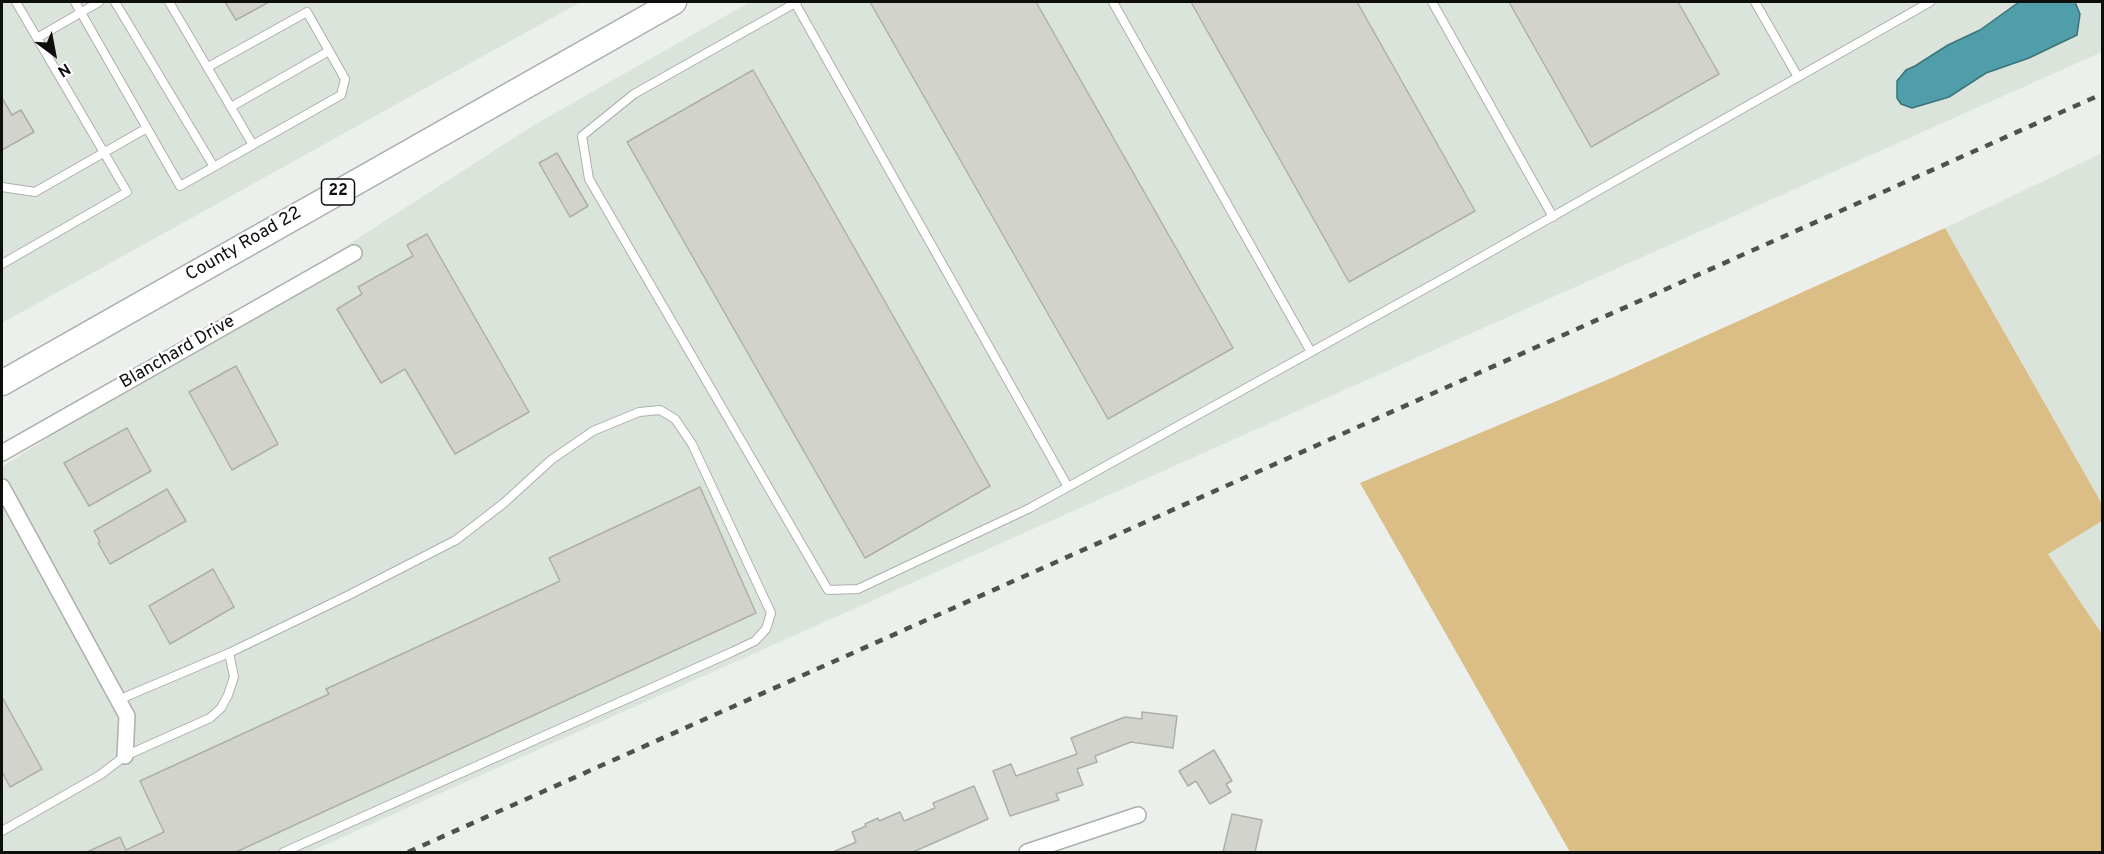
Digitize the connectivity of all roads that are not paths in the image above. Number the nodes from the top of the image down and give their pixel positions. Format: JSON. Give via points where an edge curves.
{"nodes":[{"id":1,"x":16,"y":2,"type":"edge"},
{"id":2,"x":75,"y":2,"type":"edge"},
{"id":3,"x":99,"y":2,"type":"edge"},
{"id":4,"x":115,"y":2,"type":"edge"},
{"id":5,"x":169,"y":2,"type":"edge"},
{"id":6,"x":674,"y":2,"type":"edge"},
{"id":7,"x":796,"y":2,"type":"edge"},
{"id":8,"x":1113,"y":2,"type":"edge"},
{"id":9,"x":1432,"y":2,"type":"edge"},
{"id":10,"x":1755,"y":2,"type":"edge"},
{"id":11,"x":1930,"y":2,"type":"edge"},
{"id":12,"x":81,"y":12,"type":"junction"},
{"id":13,"x":37,"y":38,"type":"junction"},
{"id":14,"x":329,"y":51,"type":"junction"},
{"id":15,"x":208,"y":67,"type":"junction"},
{"id":16,"x":1798,"y":77,"type":"junction"},
{"id":17,"x":231,"y":106,"type":"junction"},
{"id":18,"x":147,"y":128,"type":"junction"},
{"id":19,"x":253,"y":146,"type":"junction"},
{"id":20,"x":104,"y":153,"type":"junction"},
{"id":21,"x":214,"y":167,"type":"junction"},
{"id":22,"x":2,"y":188,"type":"edge"},
{"id":23,"x":1552,"y":217,"type":"junction"},
{"id":24,"x":354,"y":253,"type":"dead end"},
{"id":25,"x":2,"y":264,"type":"edge"},
{"id":26,"x":1311,"y":352,"type":"junction"},
{"id":27,"x":2,"y":383,"type":"edge"},
{"id":28,"x":2,"y":453,"type":"edge"},
{"id":29,"x":1068,"y":487,"type":"junction"},
{"id":30,"x":2,"y":488,"type":"edge"},
{"id":31,"x":229,"y":653,"type":"junction"},
{"id":32,"x":118,"y":700,"type":"junction"},
{"id":33,"x":125,"y":756,"type":"junction"},
{"id":34,"x":1138,"y":815,"type":"dead end"},
{"id":35,"x":2,"y":831,"type":"edge"},
{"id":36,"x":284,"y":852,"type":"edge"},
{"id":37,"x":1027,"y":852,"type":"edge"}],
"edges":[{"from":1,"to":13,"type":"lane"},
{"from":2,"to":12,"type":"lane"},
{"from":3,"to":12,"type":"lane"},
{"from":4,"to":21,"type":"lane"},
{"from":5,"to":15,"type":"lane"},
{"from":6,"to":27,"type":"main road","name":"County Road 22","number":"22"},
{"from":7,"to":29,"type":"lane"},
{"from":7,"to":29,"type":"lane","via":[[634,94],[582,136],[589,179],[828,590],[858,588]]},
{"from":8,"to":26,"type":"lane"},
{"from":9,"to":23,"type":"lane"},
{"from":10,"to":16,"type":"lane"},
{"from":11,"to":16,"type":"lane"},
{"from":12,"to":13,"type":"lane"},
{"from":12,"to":18,"type":"lane"},
{"from":13,"to":20,"type":"lane"},
{"from":14,"to":15,"type":"lane","via":[[307,12]]},
{"from":14,"to":17,"type":"lane"},
{"from":14,"to":19,"type":"lane","via":[[345,79],[341,95]]},
{"from":15,"to":17,"type":"lane"},
{"from":16,"to":23,"type":"lane"},
{"from":17,"to":19,"type":"lane"},
{"from":18,"to":20,"type":"lane"},
{"from":18,"to":21,"type":"lane","via":[[180,186]]},
{"from":19,"to":21,"type":"lane"},
{"from":20,"to":22,"type":"lane","via":[[35,192]]},
{"from":20,"to":25,"type":"lane","via":[[127,192]]},
{"from":23,"to":26,"type":"lane"},
{"from":24,"to":28,"type":"street","name":"Blanchard Drive"},
{"from":26,"to":29,"type":"lane"},
{"from":30,"to":32,"type":"street"},
{"from":31,"to":32,"type":"lane"},
{"from":31,"to":33,"type":"lane","via":[[234,677],[221,708],[210,718]]},
{"from":31,"to":36,"type":"lane","via":[[456,540],[551,460],[593,431],[639,412],[660,410],[675,419],[692,444],[771,613],[766,629],[748,645]]},
{"from":32,"to":33,"type":"street","via":[[127,716]]},
{"from":33,"to":35,"type":"lane","via":[[100,775]]},
{"from":34,"to":37,"type":"street"}]}
